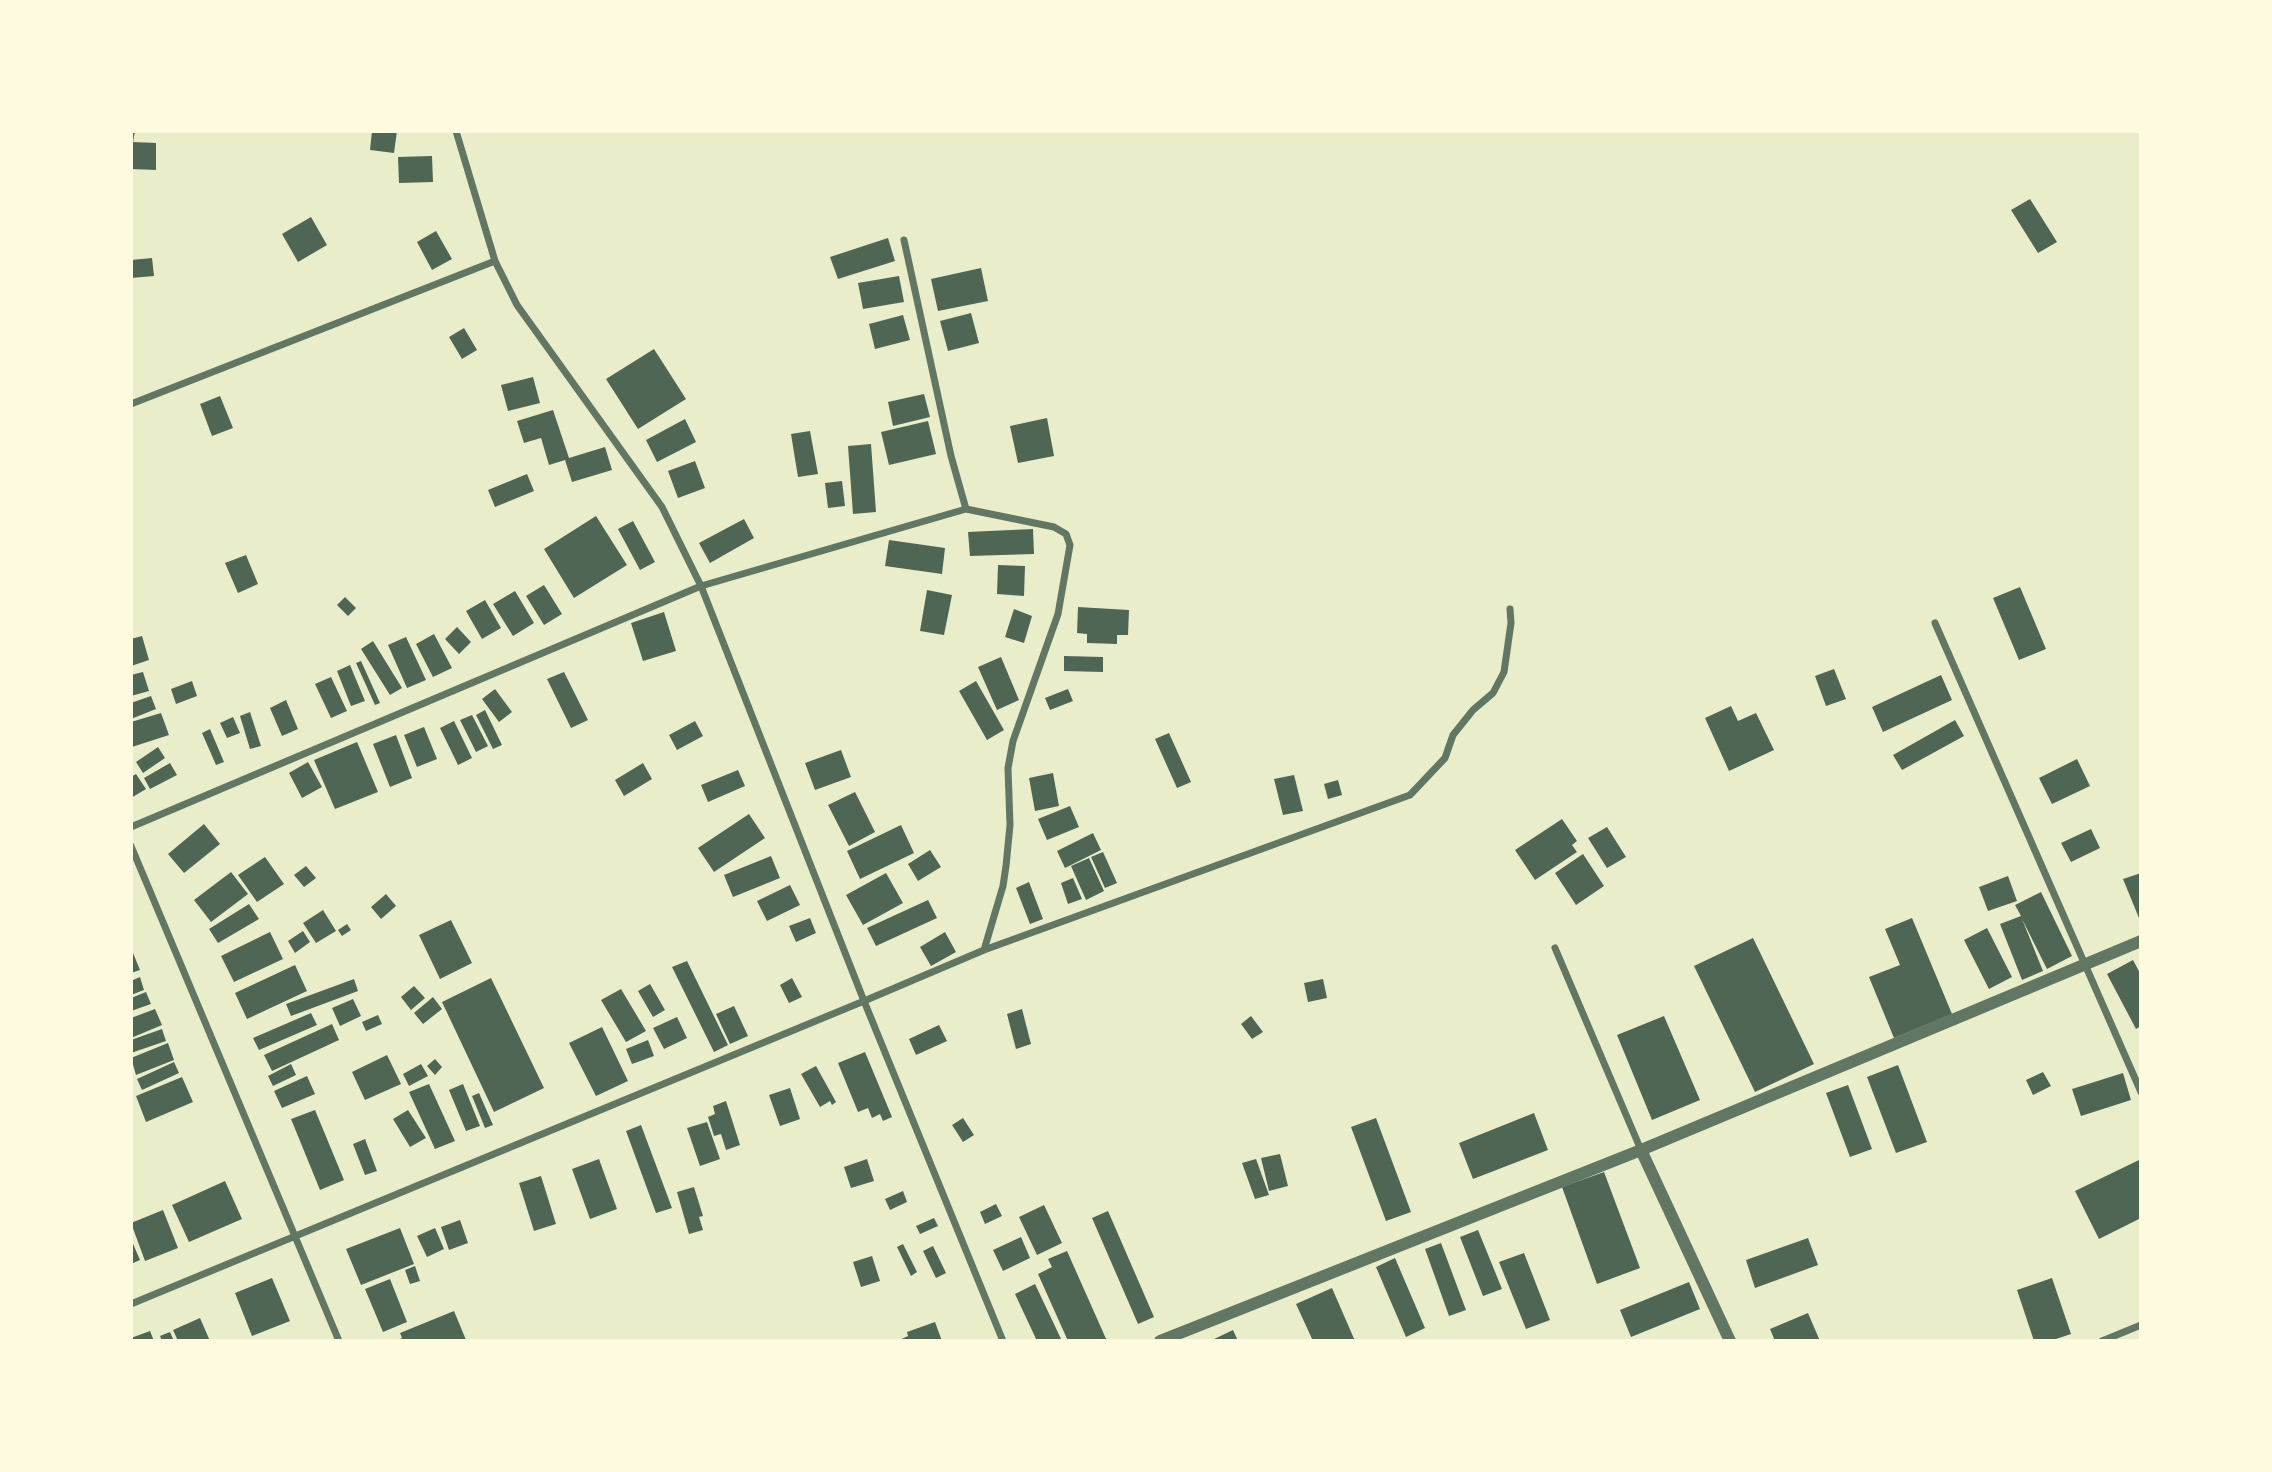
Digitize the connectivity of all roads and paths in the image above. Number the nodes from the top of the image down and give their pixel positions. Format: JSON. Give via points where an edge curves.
{"nodes":[{"id":1,"x":456,"y":131,"type":"edge"},
{"id":2,"x":904,"y":240,"type":"dead end"},
{"id":3,"x":495,"y":261,"type":"junction"},
{"id":4,"x":131,"y":404,"type":"edge"},
{"id":5,"x":966,"y":509,"type":"junction"},
{"id":6,"x":701,"y":586,"type":"junction"},
{"id":7,"x":1510,"y":609,"type":"dead end"},
{"id":8,"x":1935,"y":623,"type":"dead end"},
{"id":9,"x":131,"y":827,"type":"edge"},
{"id":10,"x":131,"y":846,"type":"edge"},
{"id":11,"x":2141,"y":940,"type":"edge"},
{"id":12,"x":1555,"y":948,"type":"dead end"},
{"id":13,"x":984,"y":950,"type":"junction"},
{"id":14,"x":2087,"y":965,"type":"junction"},
{"id":15,"x":864,"y":1001,"type":"junction"},
{"id":16,"x":2141,"y":1092,"type":"edge"},
{"id":17,"x":1641,"y":1150,"type":"junction"},
{"id":18,"x":296,"y":1236,"type":"junction"},
{"id":19,"x":131,"y":1304,"type":"edge"},
{"id":20,"x":2141,"y":1325,"type":"edge"},
{"id":21,"x":339,"y":1341,"type":"edge"},
{"id":22,"x":1003,"y":1341,"type":"edge"},
{"id":23,"x":1160,"y":1341,"type":"edge"},
{"id":24,"x":1730,"y":1341,"type":"edge"},
{"id":25,"x":2102,"y":1341,"type":"edge"}],
"edges":[{"from":1,"to":3,"type":"street"},
{"from":2,"to":5,"type":"street"},
{"from":3,"to":4,"type":"street"},
{"from":3,"to":6,"type":"street","via":[[517,305],[662,507]]},
{"from":5,"to":6,"type":"street"},
{"from":5,"to":13,"type":"street","via":[[1054,527],[1066,534],[1070,545],[1058,614],[1013,741],[1006,866]]},
{"from":6,"to":9,"type":"street"},
{"from":6,"to":15,"type":"street"},
{"from":7,"to":13,"type":"street","via":[[1504,673],[1493,693],[1453,735],[1445,758],[1410,795]]},
{"from":8,"to":14,"type":"street"},
{"from":10,"to":18,"type":"street"},
{"from":11,"to":14,"type":"street"},
{"from":12,"to":17,"type":"street"},
{"from":13,"to":15,"type":"street"},
{"from":14,"to":16,"type":"street"},
{"from":14,"to":17,"type":"street"},
{"from":15,"to":18,"type":"street"},
{"from":15,"to":22,"type":"street"},
{"from":17,"to":23,"type":"street"},
{"from":17,"to":24,"type":"street"},
{"from":18,"to":19,"type":"street"},
{"from":18,"to":21,"type":"street"},
{"from":20,"to":25,"type":"street"}]}
